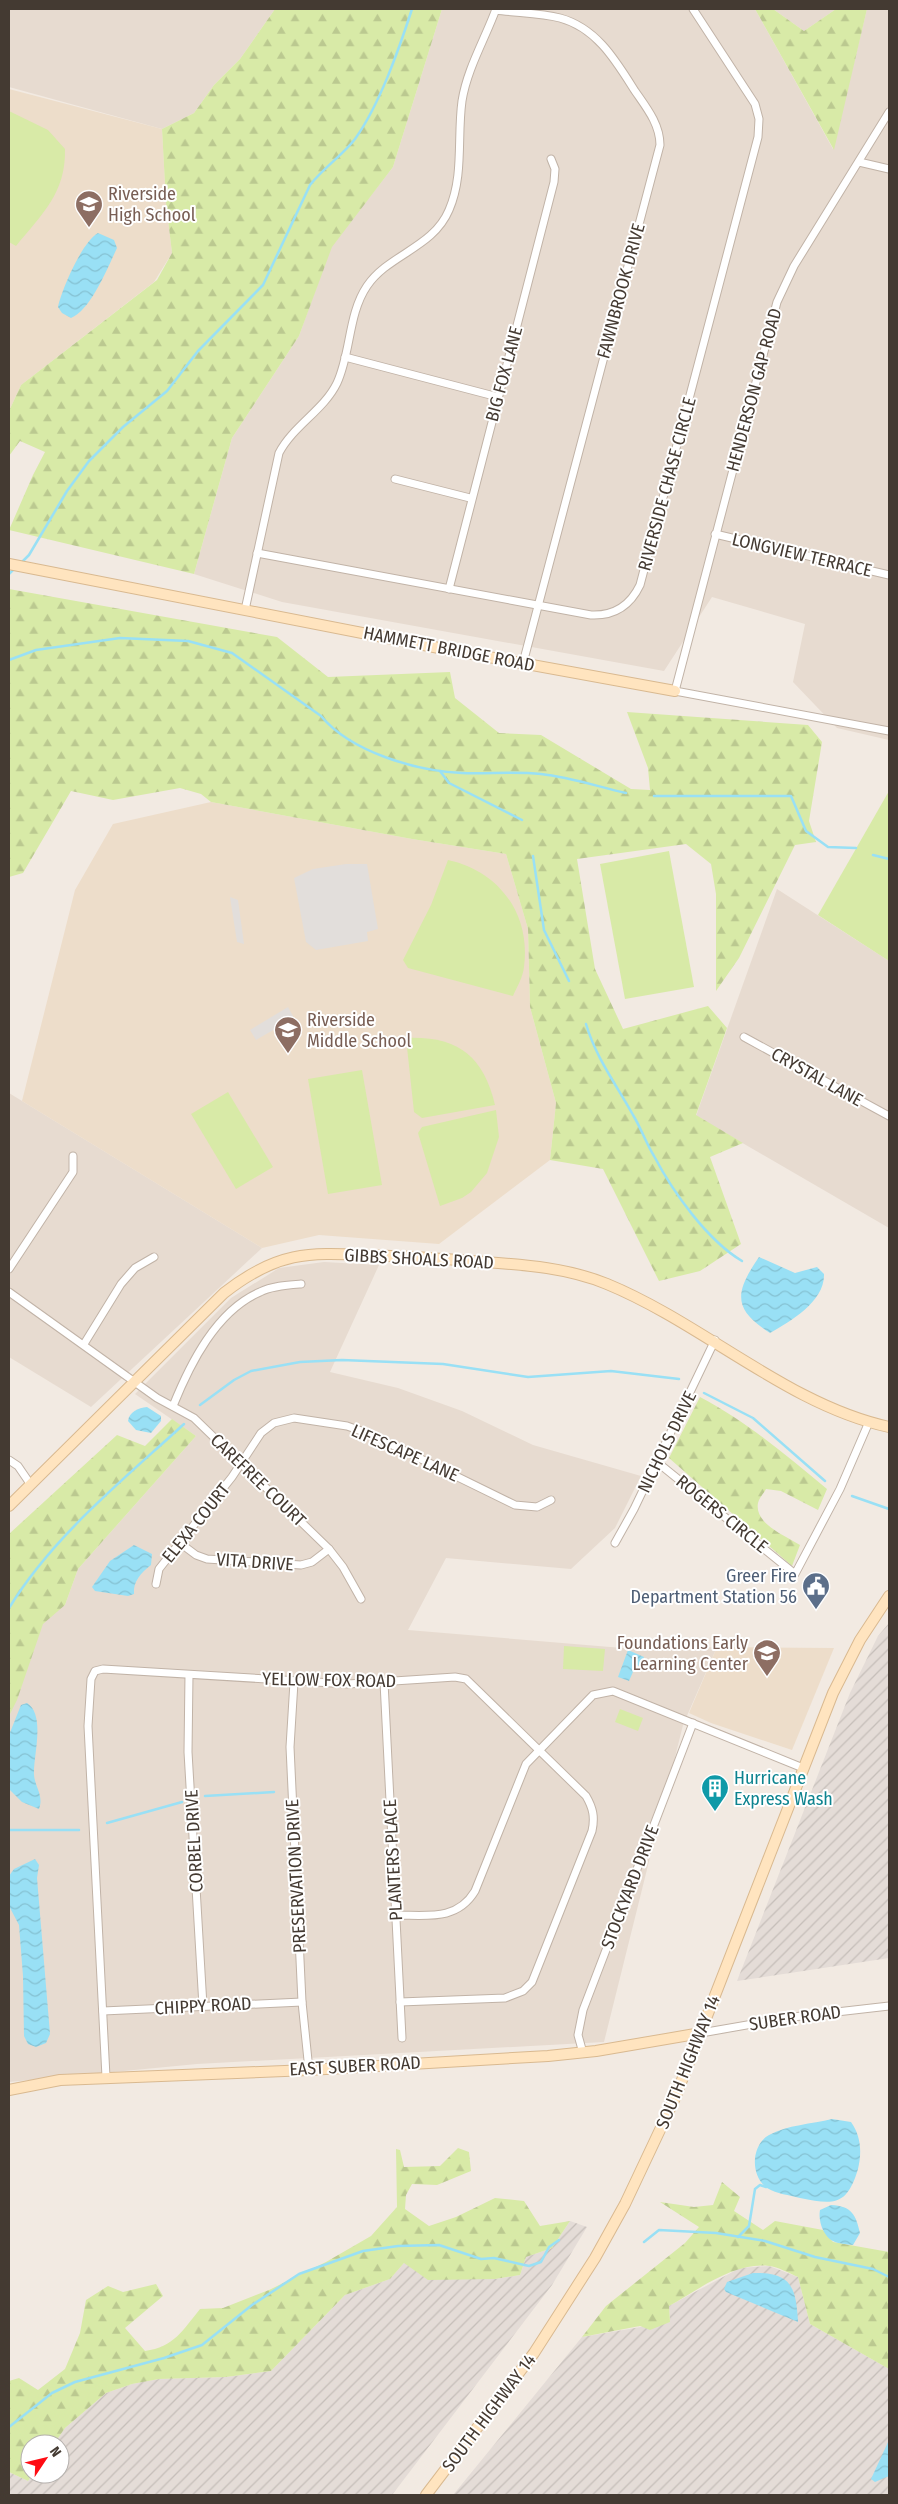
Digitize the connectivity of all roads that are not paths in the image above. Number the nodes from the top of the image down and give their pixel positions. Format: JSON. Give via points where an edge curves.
{"nodes":[{"id":1,"x":496,"y":9,"type":"edge"},
{"id":2,"x":693,"y":9,"type":"edge"},
{"id":3,"x":889,"y":112,"type":"edge"},
{"id":4,"x":551,"y":158,"type":"dead end"},
{"id":5,"x":859,"y":162,"type":"junction"},
{"id":6,"x":889,"y":168,"type":"edge"},
{"id":7,"x":345,"y":357,"type":"junction"},
{"id":8,"x":498,"y":397,"type":"junction"},
{"id":9,"x":395,"y":479,"type":"dead end"},
{"id":10,"x":470,"y":498,"type":"junction"},
{"id":11,"x":715,"y":534,"type":"junction"},
{"id":12,"x":257,"y":553,"type":"junction"},
{"id":13,"x":10,"y":564,"type":"edge"},
{"id":14,"x":889,"y":575,"type":"edge"},
{"id":15,"x":448,"y":589,"type":"junction"},
{"id":16,"x":539,"y":606,"type":"junction"},
{"id":17,"x":245,"y":610,"type":"junction"},
{"id":18,"x":523,"y":663,"type":"junction"},
{"id":19,"x":675,"y":691,"type":"junction"},
{"id":20,"x":889,"y":731,"type":"edge"},
{"id":21,"x":744,"y":1037,"type":"dead end"},
{"id":22,"x":889,"y":1116,"type":"edge"},
{"id":23,"x":73,"y":1156,"type":"dead end"},
{"id":24,"x":154,"y":1257,"type":"dead end"},
{"id":25,"x":9,"y":1268,"type":"edge"},
{"id":26,"x":302,"y":1284,"type":"dead end"},
{"id":27,"x":9,"y":1292,"type":"edge"},
{"id":28,"x":715,"y":1340,"type":"junction"},
{"id":29,"x":84,"y":1344,"type":"junction"},
{"id":30,"x":136,"y":1382,"type":"junction"},
{"id":31,"x":173,"y":1406,"type":"junction"},
{"id":32,"x":869,"y":1422,"type":"junction"},
{"id":33,"x":889,"y":1428,"type":"edge"},
{"id":34,"x":9,"y":1460,"type":"edge"},
{"id":35,"x":657,"y":1462,"type":"junction"},
{"id":36,"x":242,"y":1463,"type":"junction"},
{"id":37,"x":31,"y":1485,"type":"junction"},
{"id":38,"x":551,"y":1500,"type":"dead end"},
{"id":39,"x":9,"y":1506,"type":"edge"},
{"id":40,"x":180,"y":1543,"type":"junction"},
{"id":41,"x":615,"y":1543,"type":"dead end"},
{"id":42,"x":329,"y":1549,"type":"junction"},
{"id":43,"x":156,"y":1584,"type":"dead end"},
{"id":44,"x":889,"y":1596,"type":"edge"},
{"id":45,"x":361,"y":1598,"type":"dead end"},
{"id":46,"x":189,"y":1675,"type":"junction"},
{"id":47,"x":294,"y":1682,"type":"junction"},
{"id":48,"x":384,"y":1682,"type":"junction"},
{"id":49,"x":693,"y":1723,"type":"junction"},
{"id":50,"x":540,"y":1749,"type":"junction"},
{"id":51,"x":803,"y":1768,"type":"junction"},
{"id":52,"x":396,"y":1915,"type":"junction"},
{"id":53,"x":302,"y":2002,"type":"junction"},
{"id":54,"x":400,"y":2002,"type":"junction"},
{"id":55,"x":203,"y":2006,"type":"junction"},
{"id":56,"x":889,"y":2006,"type":"edge"},
{"id":57,"x":103,"y":2011,"type":"junction"},
{"id":58,"x":701,"y":2032,"type":"junction"},
{"id":59,"x":402,"y":2038,"type":"dead end"},
{"id":60,"x":583,"y":2053,"type":"junction"},
{"id":61,"x":309,"y":2070,"type":"junction"},
{"id":62,"x":106,"y":2077,"type":"junction"},
{"id":63,"x":9,"y":2090,"type":"edge"},
{"id":64,"x":426,"y":2495,"type":"edge"}],
"edges":[{"from":1,"to":7,"type":"street","via":[[464,90],[457,183],[449,210],[429,238],[381,271],[368,285],[359,301]]},
{"from":1,"to":16,"type":"street","name":"FAWNBROOK DRIVE","via":[[559,18],[591,33],[614,59],[649,111],[660,137]]},
{"from":2,"to":16,"type":"street","name":"RIVERSIDE CHASE CIRCLE","via":[[755,104],[759,119],[758,137],[640,585],[630,601],[609,614],[591,616]]},
{"from":3,"to":5,"type":"street","name":"HENDERSON GAP ROAD"},
{"from":4,"to":8,"type":"street","name":"BIG FOX LANE","via":[[555,169],[554,182]]},
{"from":5,"to":6,"type":"street"},
{"from":5,"to":11,"type":"street","name":"HENDERSON GAP ROAD","via":[[781,291]]},
{"from":7,"to":8,"type":"street"},
{"from":7,"to":12,"type":"street","via":[[333,390],[289,436],[279,453]]},
{"from":8,"to":10,"type":"street","name":"BIG FOX LANE"},
{"from":9,"to":10,"type":"street"},
{"from":10,"to":15,"type":"street","name":"BIG FOX LANE"},
{"from":11,"to":14,"type":"street","name":"LONGVIEW TERRACE"},
{"from":11,"to":19,"type":"street","name":"HENDERSON GAP ROAD"},
{"from":12,"to":15,"type":"street","name":"RIVERSIDE CHASE CIRCLE"},
{"from":12,"to":17,"type":"street"},
{"from":13,"to":17,"type":"street","name":"HAMMETT BRIDGE ROAD"},
{"from":15,"to":16,"type":"street","name":"RIVERSIDE CHASE CIRCLE"},
{"from":16,"to":18,"type":"street","name":"FAWNBROOK DRIVE"},
{"from":17,"to":18,"type":"street","name":"HAMMETT BRIDGE ROAD"},
{"from":18,"to":19,"type":"street","name":"HAMMETT BRIDGE ROAD"},
{"from":19,"to":20,"type":"street","name":"HAMMETT BRIDGE ROAD"},
{"from":21,"to":22,"type":"street","name":"CRYSTAL LANE"},
{"from":23,"to":25,"type":"street","via":[[73,1172]]},
{"from":24,"to":29,"type":"street","via":[[135,1268],[121,1284]]},
{"from":26,"to":31,"type":"street","via":[[262,1291],[247,1298],[198,1350]]},
{"from":27,"to":29,"type":"street","name":"CAREFREE COURT"},
{"from":28,"to":30,"type":"street","name":"GIBBS SHOALS ROAD","via":[[626,1292],[561,1270],[417,1257],[305,1254],[274,1262],[240,1280]]},
{"from":28,"to":32,"type":"street","name":"GIBBS SHOALS ROAD","via":[[816,1402]]},
{"from":28,"to":35,"type":"street","name":"NICHOLS DRIVE"},
{"from":29,"to":30,"type":"street","name":"CAREFREE COURT"},
{"from":30,"to":31,"type":"street","name":"CAREFREE COURT"},
{"from":30,"to":37,"type":"street","name":"GIBBS SHOALS ROAD"},
{"from":31,"to":36,"type":"street","name":"CAREFREE COURT","via":[[194,1418]]},
{"from":32,"to":33,"type":"street","name":"GIBBS SHOALS ROAD"},
{"from":32,"to":35,"type":"street","name":"ROGERS CIRCLE","via":[[840,1489],[795,1574]]},
{"from":34,"to":37,"type":"street","via":[[18,1466]]},
{"from":35,"to":41,"type":"street","name":"NICHOLS DRIVE"},
{"from":36,"to":38,"type":"street","name":"LIFESCAPE LANE","via":[[261,1433],[274,1423],[294,1418],[347,1426],[370,1434],[515,1505],[537,1507]]},
{"from":36,"to":40,"type":"street","name":"ELEXA COURT"},
{"from":36,"to":42,"type":"street","name":"CAREFREE COURT"},
{"from":37,"to":39,"type":"street","name":"GIBBS SHOALS ROAD"},
{"from":40,"to":42,"type":"street","name":"VITA DRIVE","via":[[207,1559],[301,1565],[312,1562]]},
{"from":40,"to":43,"type":"street","name":"ELEXA COURT","via":[[159,1569]]},
{"from":42,"to":45,"type":"street","name":"CAREFREE COURT"},
{"from":44,"to":51,"type":"street","name":"SOUTH HIGHWAY 14","via":[[845,1666]]},
{"from":46,"to":47,"type":"street","name":"YELLOW FOX ROAD"},
{"from":46,"to":55,"type":"street","name":"CORBEL DRIVE","via":[[188,1752]]},
{"from":46,"to":57,"type":"street","name":"YELLOW FOX ROAD","via":[[103,1669],[96,1671],[91,1679],[88,1726]]},
{"from":47,"to":48,"type":"street","name":"YELLOW FOX ROAD"},
{"from":47,"to":53,"type":"street","name":"PRESERVATION DRIVE","via":[[290,1747]]},
{"from":48,"to":50,"type":"street","name":"YELLOW FOX ROAD","via":[[466,1679]]},
{"from":48,"to":52,"type":"street","name":"PLANTERS PLACE"},
{"from":49,"to":50,"type":"street","via":[[612,1691],[600,1693],[593,1695]]},
{"from":49,"to":51,"type":"street"},
{"from":49,"to":60,"type":"street","name":"STOCKYARD DRIVE","via":[[583,2010],[578,2035]]},
{"from":50,"to":52,"type":"street","via":[[523,1770],[469,1901],[454,1912]]},
{"from":50,"to":54,"type":"street","name":"YELLOW FOX ROAD","via":[[586,1796],[594,1820],[532,1982],[505,1998]]},
{"from":51,"to":58,"type":"street","name":"SOUTH HIGHWAY 14"},
{"from":52,"to":54,"type":"street","name":"PLANTERS PLACE"},
{"from":53,"to":55,"type":"street","name":"CHIPPY ROAD"},
{"from":53,"to":61,"type":"street","name":"PRESERVATION DRIVE"},
{"from":54,"to":59,"type":"street","name":"PLANTERS PLACE"},
{"from":55,"to":57,"type":"street","name":"CHIPPY ROAD"},
{"from":56,"to":58,"type":"street","name":"SUBER ROAD"},
{"from":57,"to":62,"type":"street","name":"YELLOW FOX ROAD"},
{"from":58,"to":60,"type":"street","name":"EAST SUBER ROAD"},
{"from":58,"to":64,"type":"street","name":"SOUTH HIGHWAY 14","via":[[653,2148],[590,2266],[534,2353]]},
{"from":60,"to":61,"type":"street","name":"EAST SUBER ROAD"},
{"from":61,"to":62,"type":"street","name":"EAST SUBER ROAD"},
{"from":62,"to":63,"type":"street","name":"EAST SUBER ROAD","via":[[60,2080]]}]}
